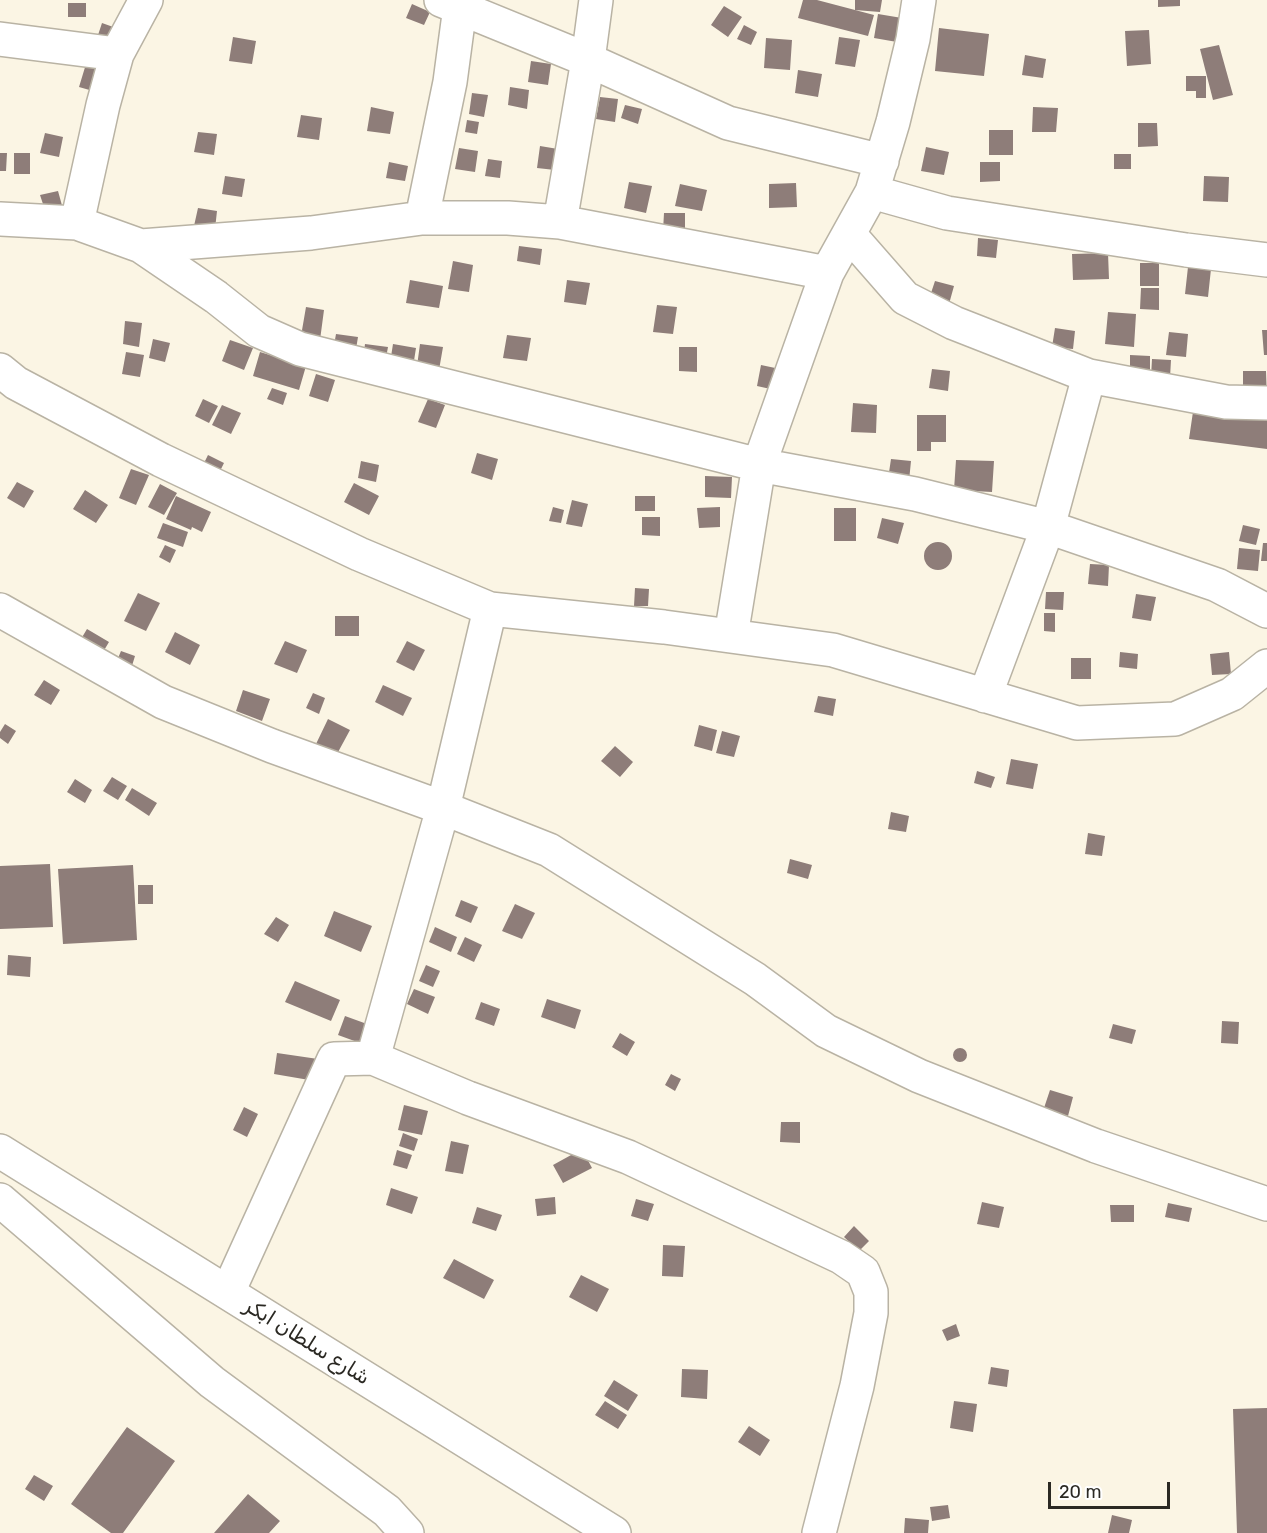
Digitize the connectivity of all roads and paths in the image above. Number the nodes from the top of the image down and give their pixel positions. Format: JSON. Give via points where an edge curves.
{"nodes":[{"id":1,"x":146,"y":0,"type":"edge"},
{"id":2,"x":596,"y":0,"type":"edge"},
{"id":3,"x":919,"y":0,"type":"edge"},
{"id":4,"x":448,"y":2,"type":"edge"},
{"id":5,"x":0,"y":39,"type":"edge"},
{"id":6,"x":117,"y":54,"type":"junction"},
{"id":7,"x":588,"y":60,"type":"junction"},
{"id":8,"x":882,"y":161,"type":"junction"},
{"id":9,"x":872,"y":192,"type":"junction"},
{"id":10,"x":422,"y":218,"type":"junction"},
{"id":11,"x":0,"y":219,"type":"edge"},
{"id":12,"x":560,"y":222,"type":"junction"},
{"id":13,"x":77,"y":223,"type":"junction"},
{"id":14,"x":849,"y":234,"type":"junction"},
{"id":15,"x":141,"y":246,"type":"junction"},
{"id":16,"x":1267,"y":260,"type":"edge"},
{"id":17,"x":828,"y":273,"type":"junction"},
{"id":18,"x":0,"y":370,"type":"edge"},
{"id":19,"x":1089,"y":376,"type":"junction"},
{"id":20,"x":1267,"y":403,"type":"edge"},
{"id":21,"x":759,"y":465,"type":"junction"},
{"id":22,"x":1048,"y":527,"type":"junction"},
{"id":23,"x":490,"y":609,"type":"junction"},
{"id":24,"x":0,"y":610,"type":"edge"},
{"id":25,"x":1267,"y":611,"type":"edge"},
{"id":26,"x":731,"y":636,"type":"junction"},
{"id":27,"x":1267,"y":666,"type":"edge"},
{"id":28,"x":986,"y":696,"type":"junction"},
{"id":29,"x":443,"y":808,"type":"junction"},
{"id":30,"x":373,"y":1058,"type":"junction"},
{"id":31,"x":0,"y":1151,"type":"edge"},
{"id":32,"x":47,"y":1180,"type":"junction"},
{"id":33,"x":0,"y":1194,"type":"edge"},
{"id":34,"x":0,"y":1200,"type":"edge"},
{"id":35,"x":1267,"y":1204,"type":"edge"},
{"id":36,"x":228,"y":1292,"type":"junction"},
{"id":37,"x":407,"y":1533,"type":"edge"},
{"id":38,"x":614,"y":1533,"type":"edge"},
{"id":39,"x":819,"y":1533,"type":"edge"}],
"edges":[{"from":1,"to":6,"type":"main road"},
{"from":2,"to":7,"type":"main road"},
{"from":3,"to":8,"type":"main road"},
{"from":4,"to":7,"type":"main road"},
{"from":4,"to":10,"type":"main road","via":[[450,82]]},
{"from":5,"to":6,"type":"main road"},
{"from":6,"to":13,"type":"main road"},
{"from":7,"to":8,"type":"main road","via":[[728,123]]},
{"from":7,"to":12,"type":"main road"},
{"from":8,"to":9,"type":"main road"},
{"from":9,"to":14,"type":"main road"},
{"from":9,"to":16,"type":"main road","via":[[947,213]]},
{"from":10,"to":12,"type":"main road"},
{"from":10,"to":15,"type":"main road","via":[[311,233]]},
{"from":11,"to":13,"type":"main road"},
{"from":12,"to":17,"type":"main road"},
{"from":13,"to":15,"type":"main road"},
{"from":14,"to":17,"type":"main road"},
{"from":14,"to":19,"type":"main road","via":[[905,298],[954,323]]},
{"from":15,"to":21,"type":"main road","via":[[259,331],[300,349]]},
{"from":17,"to":21,"type":"main road"},
{"from":18,"to":23,"type":"main road","via":[[16,383],[161,460],[360,554]]},
{"from":19,"to":20,"type":"main road","via":[[1226,402]]},
{"from":19,"to":22,"type":"main road"},
{"from":21,"to":22,"type":"main road","via":[[915,494]]},
{"from":21,"to":26,"type":"main road"},
{"from":22,"to":25,"type":"main road","via":[[1218,585]]},
{"from":22,"to":28,"type":"main road"},
{"from":23,"to":26,"type":"main road"},
{"from":23,"to":29,"type":"main road"},
{"from":24,"to":29,"type":"main road","via":[[162,702]]},
{"from":26,"to":28,"type":"main road","via":[[833,650]]},
{"from":27,"to":28,"type":"main road","via":[[1232,694],[1175,719],[1077,723]]},
{"from":29,"to":30,"type":"main road"},
{"from":29,"to":35,"type":"main road","via":[[549,850],[755,979],[825,1030],[919,1076],[1096,1146]]},
{"from":30,"to":36,"type":"main road","via":[[334,1059]]},
{"from":30,"to":39,"type":"main road","via":[[628,1158],[841,1257],[863,1272],[871,1292],[871,1314],[857,1386]]},
{"from":31,"to":32,"type":"main road","name":"شارع سلطان ابكر"},
{"from":32,"to":33,"type":"main road"},
{"from":32,"to":36,"type":"main road","name":"شارع سلطان ابكر"},
{"from":34,"to":37,"type":"main road","via":[[212,1382],[387,1511]]},
{"from":36,"to":38,"type":"main road","name":"شارع سلطان ابكر"}]}
